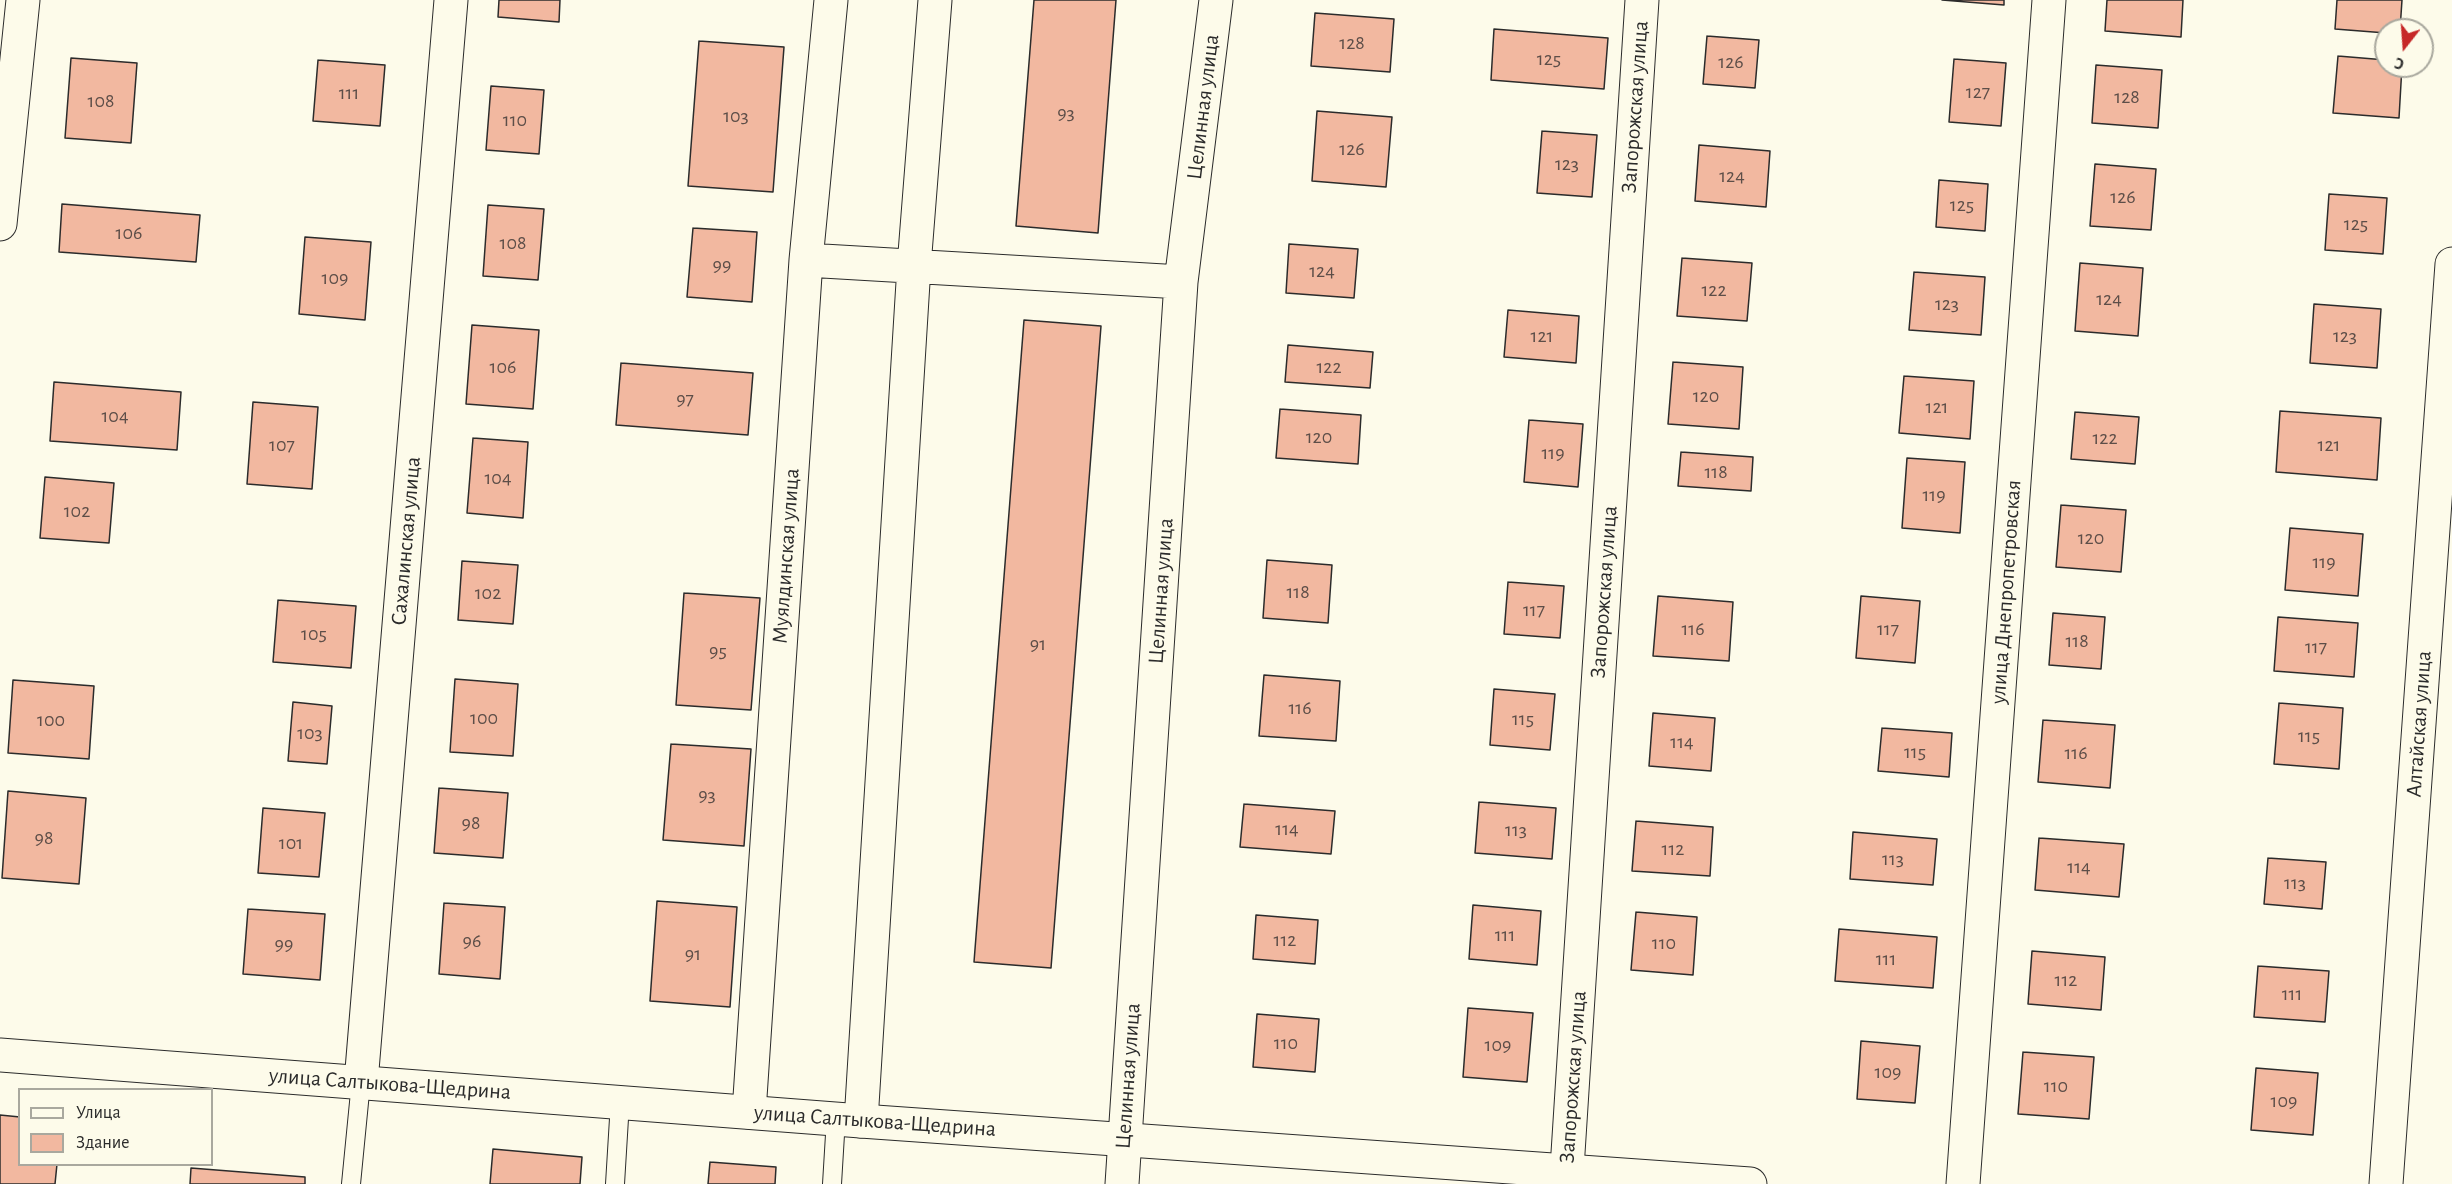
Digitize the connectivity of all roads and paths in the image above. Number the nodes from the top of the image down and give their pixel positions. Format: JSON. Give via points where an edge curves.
{"nodes":[{"id":1,"x":23,"y":0,"type":"edge"},
{"id":2,"x":451,"y":0,"type":"edge"},
{"id":3,"x":831,"y":0,"type":"edge"},
{"id":4,"x":935,"y":0,"type":"edge"},
{"id":5,"x":1216,"y":0,"type":"edge"},
{"id":6,"x":1642,"y":0,"type":"edge"},
{"id":7,"x":2049,"y":0,"type":"edge"},
{"id":8,"x":0,"y":224,"type":"edge"},
{"id":9,"x":806,"y":260,"type":"junction"},
{"id":10,"x":2452,"y":264,"type":"edge"},
{"id":11,"x":914,"y":266,"type":"junction"},
{"id":12,"x":1181,"y":282,"type":"junction"},
{"id":13,"x":0,"y":1054,"type":"edge"},
{"id":14,"x":361,"y":1082,"type":"junction"},
{"id":15,"x":620,"y":1102,"type":"junction"},
{"id":16,"x":749,"y":1112,"type":"junction"},
{"id":17,"x":848,"y":1119,"type":"junction"},
{"id":18,"x":1124,"y":1140,"type":"junction"},
{"id":19,"x":1566,"y":1178,"type":"edge"},
{"id":20,"x":351,"y":1184,"type":"edge"},
{"id":21,"x":615,"y":1184,"type":"edge"},
{"id":22,"x":832,"y":1184,"type":"edge"},
{"id":23,"x":1122,"y":1184,"type":"edge"},
{"id":24,"x":1750,"y":1184,"type":"edge"},
{"id":25,"x":1963,"y":1184,"type":"edge"},
{"id":26,"x":2386,"y":1184,"type":"edge"}],
"edges":[{"from":1,"to":8,"type":"street"},
{"from":2,"to":14,"type":"street","name":"Сахалинская улица"},
{"from":3,"to":9,"type":"street","name":"Муялдинская улица"},
{"from":4,"to":11,"type":"street"},
{"from":5,"to":12,"type":"street","name":"Целинная улица"},
{"from":6,"to":19,"type":"street","name":"Запорожская улица"},
{"from":7,"to":25,"type":"street","name":"улица Днепропетровская"},
{"from":9,"to":11,"type":"street"},
{"from":9,"to":16,"type":"street","name":"Муялдинская улица"},
{"from":10,"to":26,"type":"street","name":"Алтайская улица"},
{"from":11,"to":12,"type":"street"},
{"from":11,"to":17,"type":"street"},
{"from":12,"to":18,"type":"street","name":"Целинная улица"},
{"from":13,"to":14,"type":"street","name":"улица Салтыкова-Щедрина"},
{"from":14,"to":15,"type":"street","name":"улица Салтыкова-Щедрина"},
{"from":14,"to":20,"type":"lane"},
{"from":15,"to":16,"type":"street","name":"улица Салтыкова-Щедрина"},
{"from":15,"to":21,"type":"lane"},
{"from":16,"to":17,"type":"street","name":"улица Салтыкова-Щедрина"},
{"from":17,"to":18,"type":"street","name":"улица Салтыкова-Щедрина"},
{"from":17,"to":22,"type":"lane"},
{"from":18,"to":19,"type":"street","name":"улица Салтыкова-Щедрина"},
{"from":18,"to":23,"type":"street","name":"Целинная улица"},
{"from":19,"to":24,"type":"street","name":"улица Салтыкова-Щедрина"}]}
